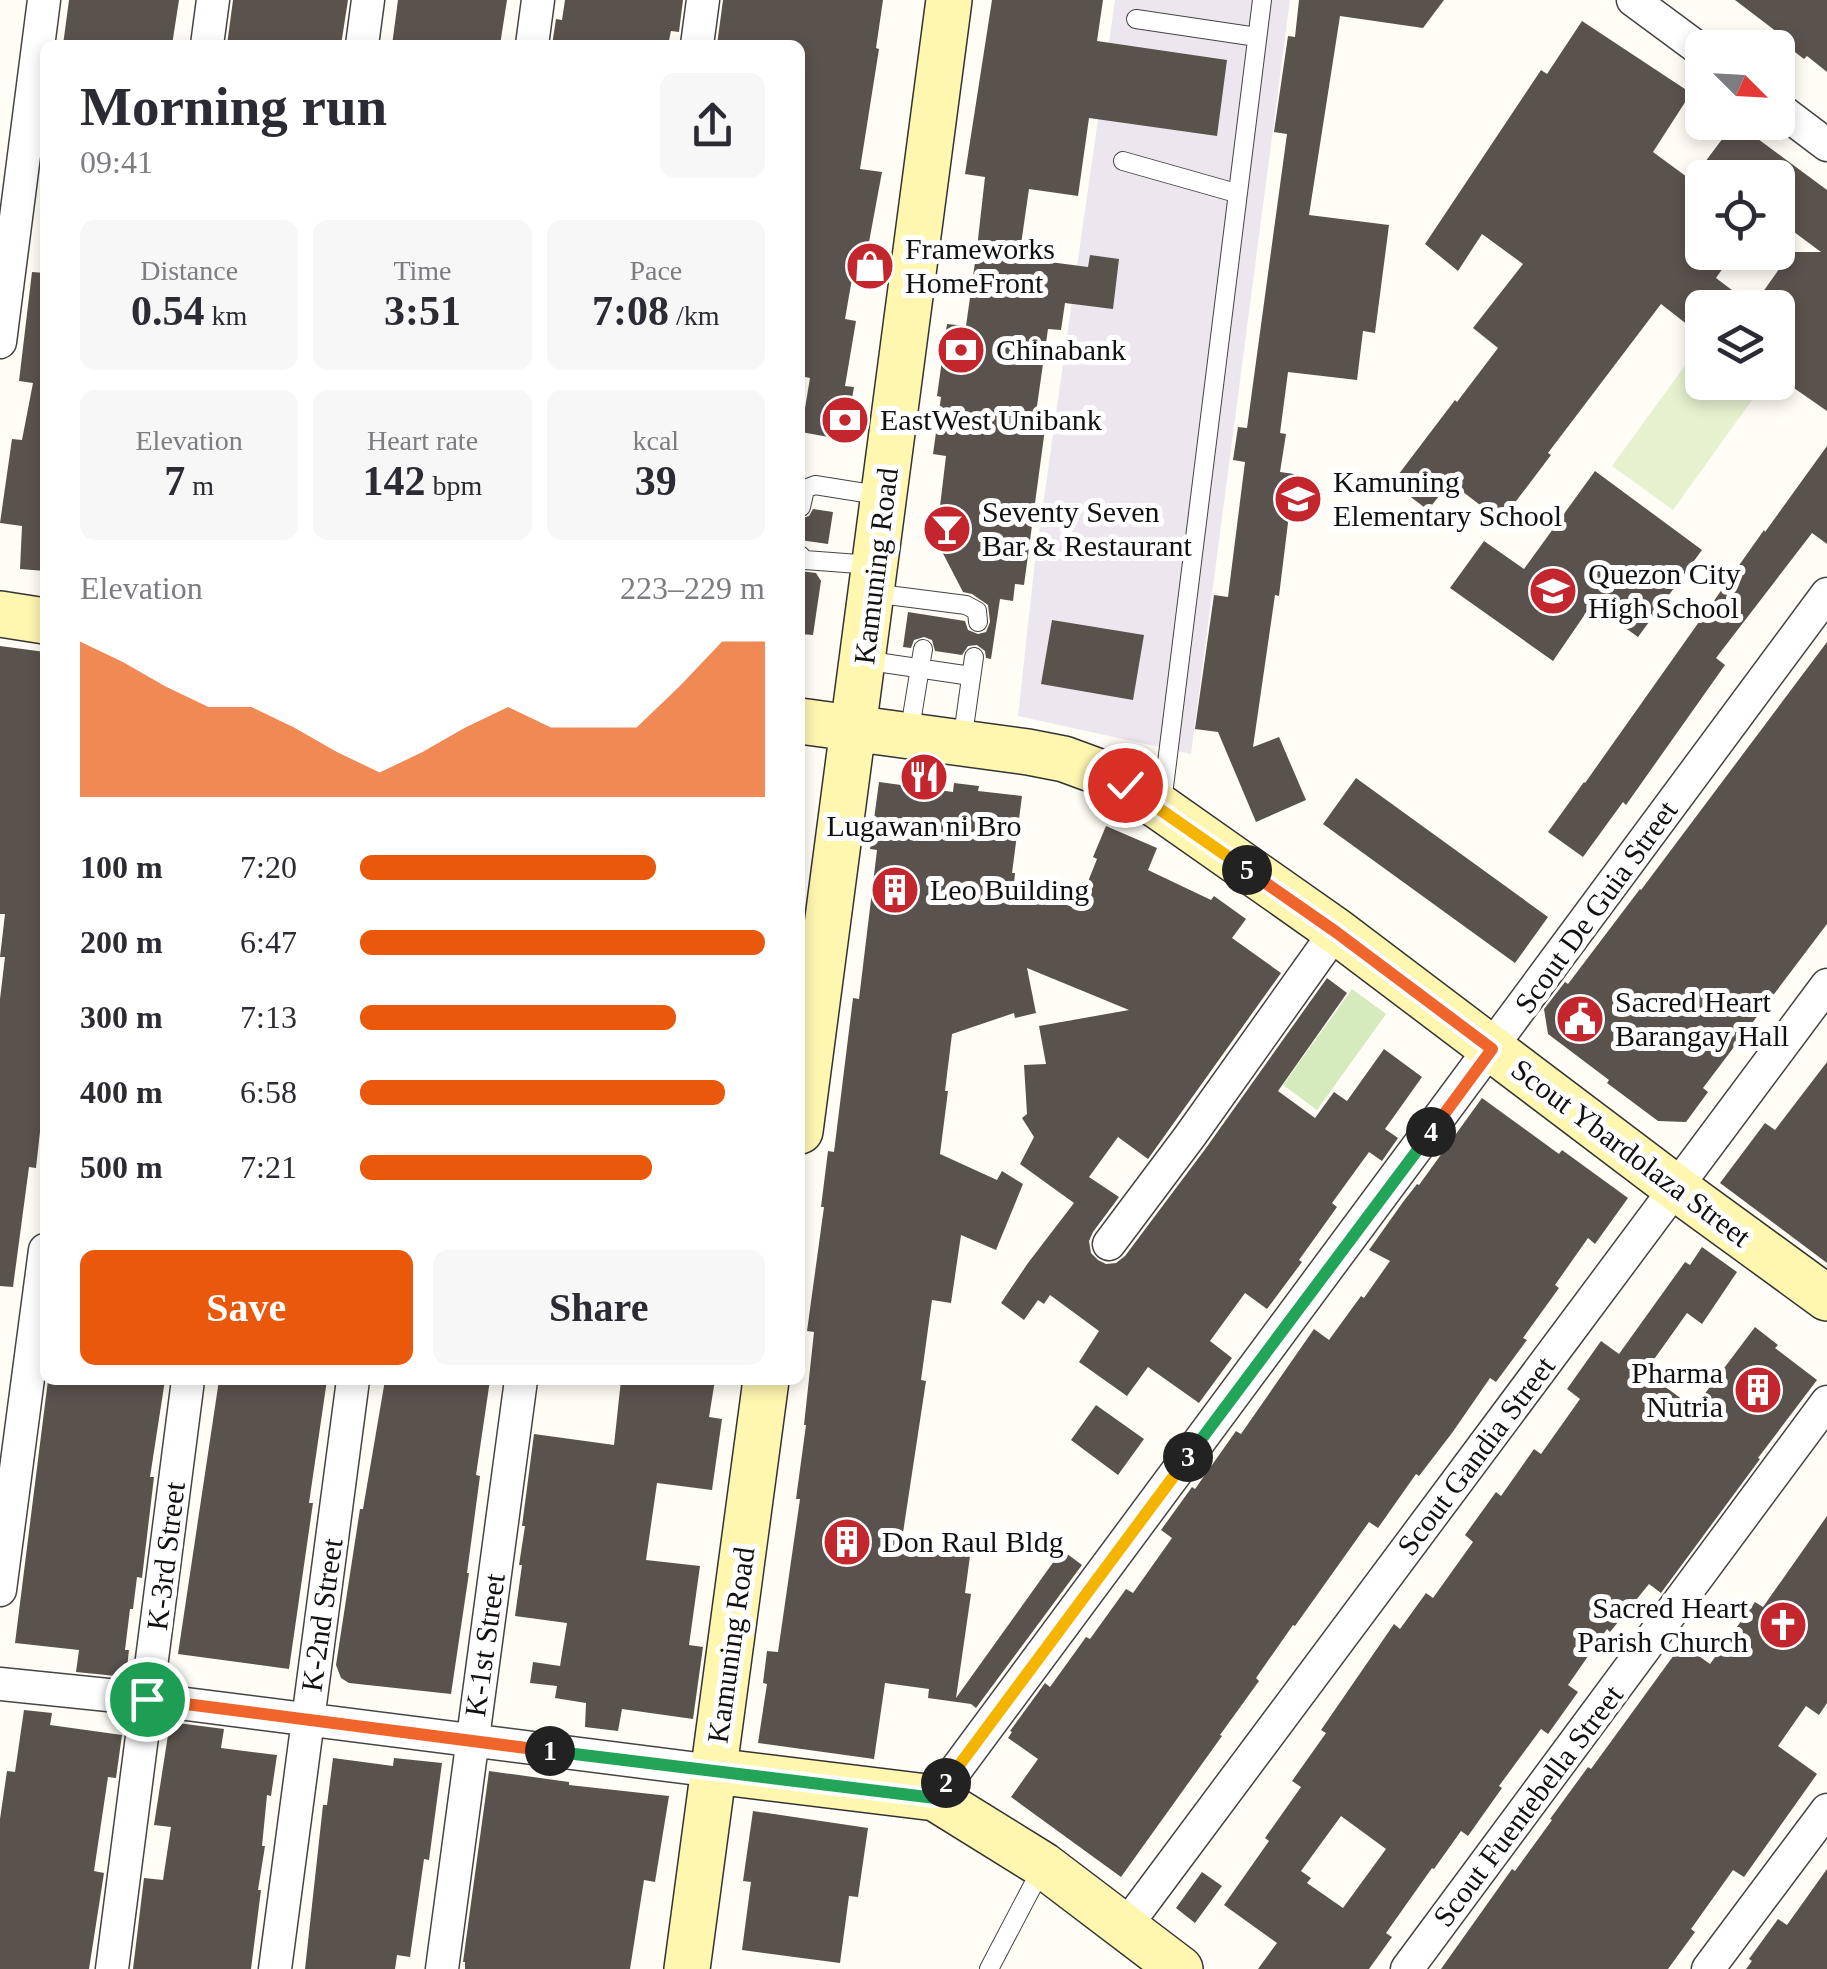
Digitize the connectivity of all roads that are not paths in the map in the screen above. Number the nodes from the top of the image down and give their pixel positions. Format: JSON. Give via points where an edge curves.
{"nodes":[{"id":1,"x":44,"y":0,"type":"edge"},
{"id":2,"x":213,"y":0,"type":"edge"},
{"id":3,"x":368,"y":0,"type":"edge"},
{"id":4,"x":538,"y":0,"type":"edge"},
{"id":5,"x":703,"y":0,"type":"edge"},
{"id":6,"x":948,"y":0,"type":"edge"},
{"id":7,"x":1262,"y":0,"type":"edge"},
{"id":8,"x":1643,"y":3,"type":"edge"},
{"id":9,"x":1136,"y":19,"type":"dead end"},
{"id":10,"x":1257,"y":37,"type":"junction"},
{"id":11,"x":1685,"y":37,"type":"edge"},
{"id":12,"x":208,"y":40,"type":"edge"},
{"id":13,"x":363,"y":40,"type":"edge"},
{"id":14,"x":533,"y":40,"type":"edge"},
{"id":15,"x":699,"y":40,"type":"edge"},
{"id":16,"x":1795,"y":121,"type":"edge"},
{"id":17,"x":1827,"y":145,"type":"edge"},
{"id":18,"x":1123,"y":161,"type":"dead end"},
{"id":19,"x":1236,"y":193,"type":"junction"},
{"id":20,"x":0,"y":342,"type":"edge"},
{"id":21,"x":805,"y":488,"type":"edge"},
{"id":22,"x":884,"y":496,"type":"junction"},
{"id":23,"x":805,"y":560,"type":"edge"},
{"id":24,"x":874,"y":580,"type":"junction"},
{"id":25,"x":1827,"y":594,"type":"edge"},
{"id":26,"x":0,"y":614,"type":"edge"},
{"id":27,"x":40,"y":619,"type":"edge"},
{"id":28,"x":978,"y":622,"type":"dead end"},
{"id":29,"x":921,"y":658,"type":"junction"},
{"id":30,"x":864,"y":660,"type":"junction"},
{"id":31,"x":805,"y":722,"type":"edge"},
{"id":32,"x":855,"y":727,"type":"junction"},
{"id":33,"x":909,"y":735,"type":"junction"},
{"id":34,"x":962,"y":742,"type":"junction"},
{"id":35,"x":1161,"y":808,"type":"junction"},
{"id":36,"x":1336,"y":932,"type":"junction"},
{"id":37,"x":1827,"y":985,"type":"edge"},
{"id":38,"x":1492,"y":1049,"type":"junction"},
{"id":39,"x":805,"y":1094,"type":"edge"},
{"id":40,"x":1676,"y":1188,"type":"junction"},
{"id":41,"x":1110,"y":1244,"type":"dead end"},
{"id":42,"x":40,"y":1288,"type":"edge"},
{"id":43,"x":1827,"y":1298,"type":"edge"},
{"id":44,"x":187,"y":1385,"type":"edge"},
{"id":45,"x":352,"y":1385,"type":"edge"},
{"id":46,"x":520,"y":1385,"type":"edge"},
{"id":47,"x":765,"y":1385,"type":"edge"},
{"id":48,"x":1827,"y":1402,"type":"edge"},
{"id":49,"x":0,"y":1590,"type":"edge"},
{"id":50,"x":0,"y":1684,"type":"edge"},
{"id":51,"x":147,"y":1699,"type":"junction"},
{"id":52,"x":308,"y":1720,"type":"junction"},
{"id":53,"x":472,"y":1742,"type":"junction"},
{"id":54,"x":714,"y":1771,"type":"junction"},
{"id":55,"x":935,"y":1798,"type":"junction"},
{"id":56,"x":1827,"y":1810,"type":"edge"},
{"id":57,"x":1043,"y":1865,"type":"junction"},
{"id":58,"x":1125,"y":1927,"type":"junction"},
{"id":59,"x":112,"y":1969,"type":"edge"},
{"id":60,"x":275,"y":1969,"type":"edge"},
{"id":61,"x":442,"y":1969,"type":"edge"},
{"id":62,"x":687,"y":1969,"type":"edge"},
{"id":63,"x":988,"y":1969,"type":"edge"},
{"id":64,"x":1180,"y":1969,"type":"edge"},
{"id":65,"x":1407,"y":1969,"type":"edge"},
{"id":66,"x":1708,"y":1969,"type":"edge"}],
"edges":[{"from":1,"to":20,"type":"street"},
{"from":2,"to":12,"type":"street"},
{"from":3,"to":13,"type":"street"},
{"from":4,"to":14,"type":"street"},
{"from":5,"to":15,"type":"street"},
{"from":6,"to":22,"type":"street","name":"Kamuning Road"},
{"from":7,"to":10,"type":"lane"},
{"from":8,"to":11,"type":"street"},
{"from":9,"to":10,"type":"lane"},
{"from":10,"to":19,"type":"lane"},
{"from":16,"to":17,"type":"street"},
{"from":18,"to":19,"type":"lane"},
{"from":19,"to":35,"type":"lane"},
{"from":21,"to":22,"type":"lane"},
{"from":22,"to":24,"type":"street","name":"Kamuning Road"},
{"from":23,"to":24,"type":"lane"},
{"from":24,"to":28,"type":"lane","via":[[929,607],[966,605],[977,611]]},
{"from":24,"to":30,"type":"street","name":"Kamuning Road"},
{"from":25,"to":38,"type":"street","name":"Scout De Guia Street"},
{"from":26,"to":27,"type":"street"},
{"from":29,"to":30,"type":"lane"},
{"from":29,"to":33,"type":"lane"},
{"from":29,"to":34,"type":"lane","via":[[972,666]]},
{"from":30,"to":32,"type":"street","name":"Kamuning Road"},
{"from":31,"to":32,"type":"street","name":"Scout Ybardolaza Street"},
{"from":32,"to":33,"type":"street","name":"Scout Ybardolaza Street"},
{"from":32,"to":39,"type":"street","name":"Kamuning Road"},
{"from":33,"to":34,"type":"street","name":"Scout Ybardolaza Street"},
{"from":34,"to":35,"type":"street","name":"Scout Ybardolaza Street","via":[[1064,759]]},
{"from":35,"to":36,"type":"street","name":"Scout Ybardolaza Street"},
{"from":36,"to":38,"type":"street","name":"Scout Ybardolaza Street"},
{"from":36,"to":41,"type":"street"},
{"from":37,"to":40,"type":"street","name":"Scout Gandia Street"},
{"from":38,"to":40,"type":"street","name":"Scout Ybardolaza Street"},
{"from":38,"to":55,"type":"street","name":"Scout De Guia Street"},
{"from":40,"to":43,"type":"street","name":"Scout Ybardolaza Street"},
{"from":40,"to":58,"type":"street","name":"Scout Gandia Street"},
{"from":42,"to":49,"type":"street"},
{"from":44,"to":51,"type":"street","name":"K-3rd Street"},
{"from":45,"to":52,"type":"street","name":"K-2nd Street"},
{"from":46,"to":53,"type":"street","name":"K-1st Street"},
{"from":47,"to":54,"type":"street","name":"Kamuning Road"},
{"from":48,"to":65,"type":"street","name":"Scout Fuentebella Street"},
{"from":50,"to":51,"type":"street"},
{"from":51,"to":52,"type":"street"},
{"from":51,"to":59,"type":"street","name":"K-3rd Street"},
{"from":52,"to":53,"type":"street"},
{"from":52,"to":60,"type":"street","name":"K-2nd Street"},
{"from":53,"to":54,"type":"street"},
{"from":53,"to":61,"type":"street","name":"K-1st Street"},
{"from":54,"to":55,"type":"street"},
{"from":54,"to":62,"type":"street","name":"Kamuning Road"},
{"from":55,"to":57,"type":"street"},
{"from":56,"to":66,"type":"street"},
{"from":57,"to":58,"type":"street"},
{"from":57,"to":63,"type":"lane"},
{"from":58,"to":64,"type":"street"}]}
